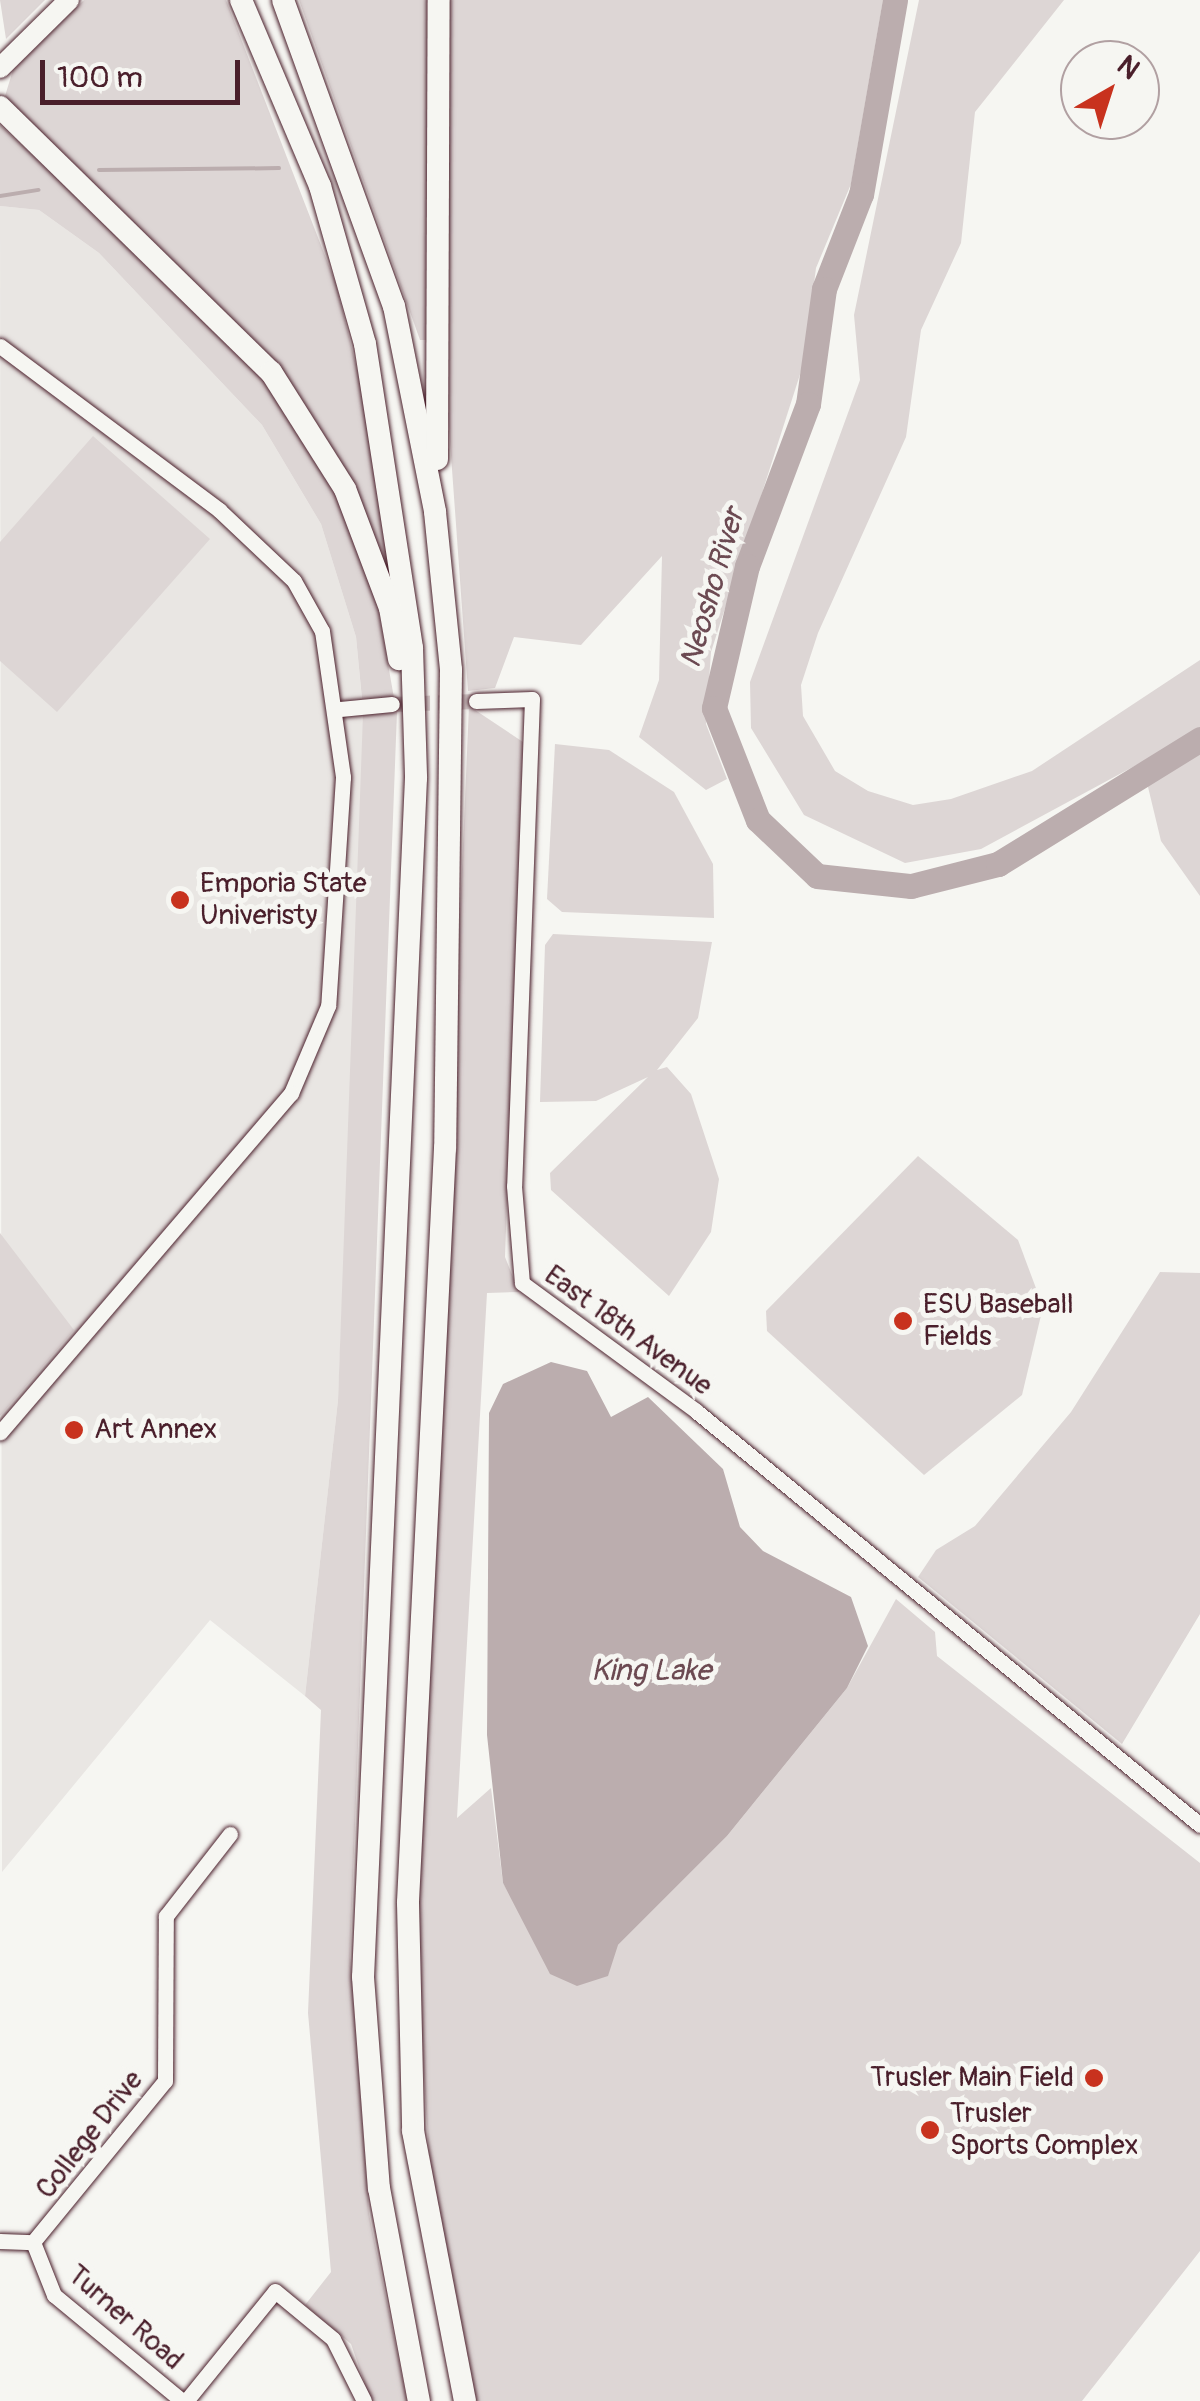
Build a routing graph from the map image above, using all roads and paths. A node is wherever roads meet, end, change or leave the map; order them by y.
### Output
1 (69, 0) edge
2 (241, 0) edge
3 (283, 0) edge
4 (439, 0) edge
5 (0, 68) edge
6 (0, 107) edge
7 (0, 346) edge
8 (435, 512) junction
9 (476, 701) tunnel mouth
10 (392, 704) tunnel mouth
11 (340, 708) junction
12 (414, 748) junction
13 (0, 1432) edge
14 (1200, 1825) edge
15 (230, 1834) dead end
16 (0, 2241) edge
17 (33, 2242) junction
18 (184, 2401) edge
19 (364, 2401) edge
20 (419, 2401) edge
21 (465, 2401) edge

1 - 5 main road
2 - 12 highway
3 - 8 highway
4 - 8 highway
6 - 12 highway
7 - 11 street
8 - 21 highway
9 - 14 street, East 18th Avenue
10 - 11 street
11 - 13 street
12 - 20 highway
15 - 17 street, College Drive
16 - 17 street
17 - 18 street, Turner Road
18 - 19 street

